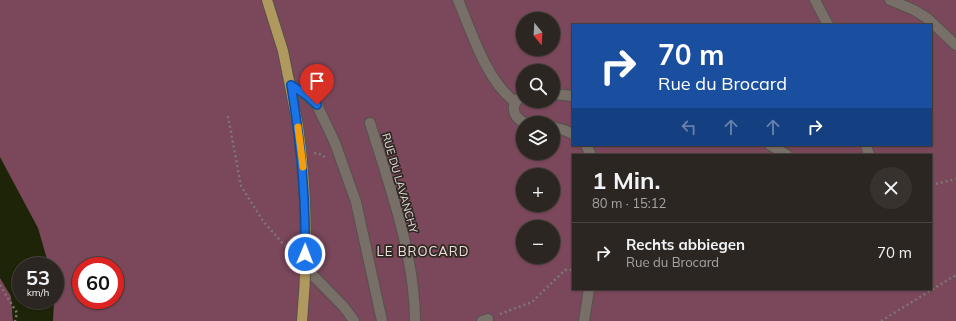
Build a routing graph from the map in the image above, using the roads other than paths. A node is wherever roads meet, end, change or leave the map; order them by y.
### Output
1 (268, 0) edge
2 (458, 0) edge
3 (815, 0) edge
4 (890, 0) edge
5 (827, 24) edge
6 (956, 45) edge
7 (291, 85) junction
8 (560, 95) edge
9 (572, 96) edge
10 (516, 97) edge
11 (516, 104) edge
12 (516, 116) edge
13 (370, 123) dead end
14 (560, 129) edge
15 (572, 134) edge
16 (772, 146) edge
17 (785, 154) edge
18 (294, 256) road end
19 (589, 290) edge
20 (302, 321) edge
21 (354, 321) edge
22 (382, 321) edge
23 (415, 321) edge
24 (584, 321) edge

1 - 7 main road
2 - 10 street
3 - 5 street
4 - 6 street
7 - 20 main road, bridge
7 - 22 street
8 - 9 street
11 - 12 street
13 - 23 street, RUE DU LAVANCHY
14 - 15 street
16 - 17 street
18 - 21 street
19 - 24 street

